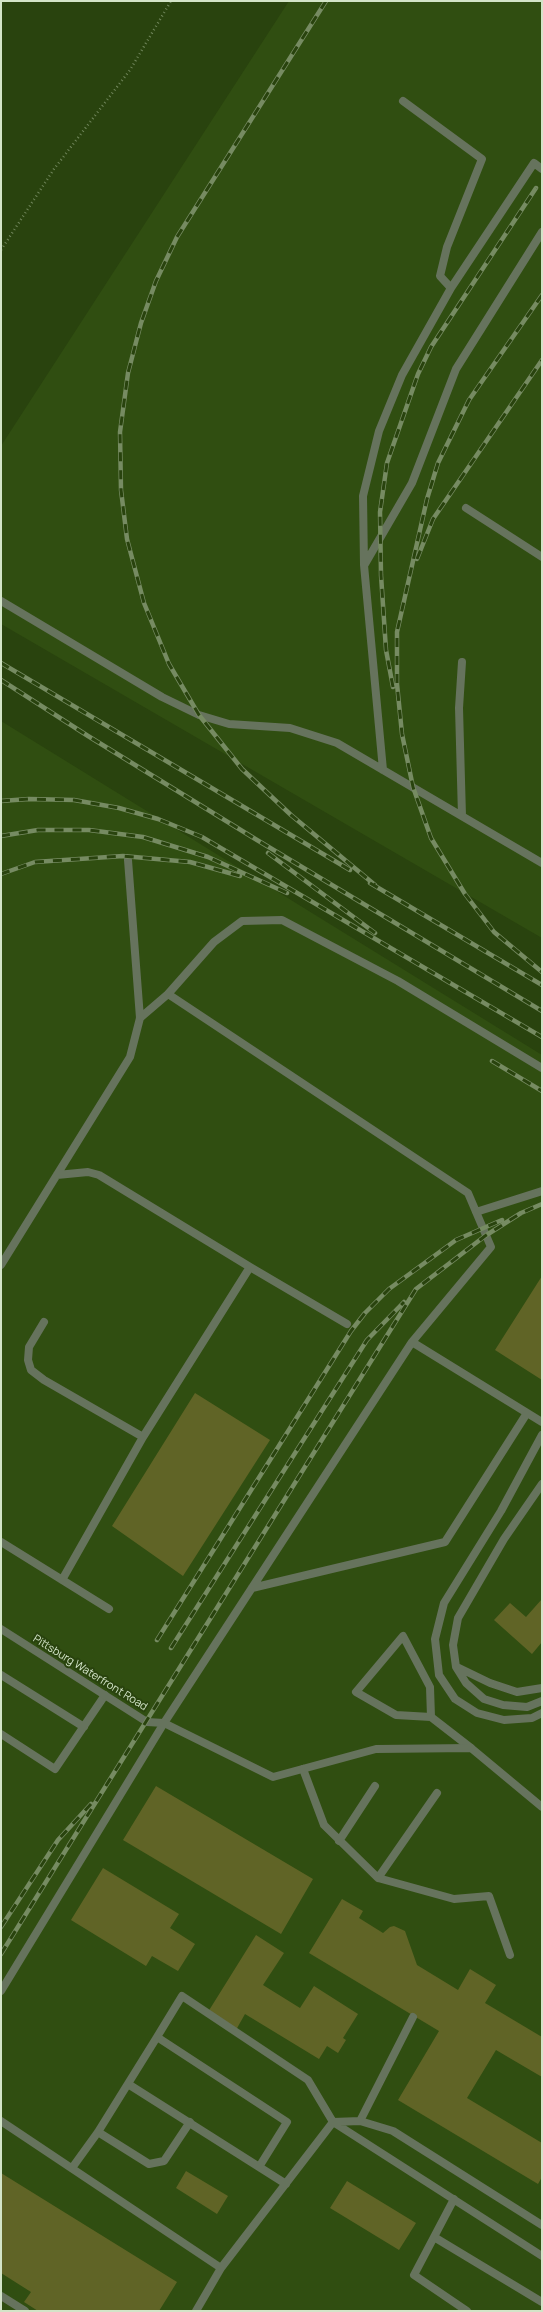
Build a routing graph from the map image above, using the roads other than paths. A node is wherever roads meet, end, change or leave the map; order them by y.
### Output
1 (402, 101) dead end
2 (542, 169) edge
3 (542, 232) edge
4 (451, 288) junction
5 (466, 508) dead end
6 (542, 557) edge
7 (364, 565) junction
8 (1, 600) edge
9 (462, 662) dead end
10 (383, 770) junction
11 (462, 816) junction
12 (128, 860) dead end
13 (542, 863) edge
14 (168, 994) junction
15 (140, 1018) junction
16 (542, 1068) edge
17 (57, 1175) junction
18 (542, 1191) edge
19 (476, 1212) junction
20 (1, 1265) edge
21 (250, 1266) junction
22 (44, 1322) dead end
23 (347, 1324) dead end
24 (412, 1342) junction
25 (527, 1413) junction
26 (542, 1422) edge
27 (542, 1435) edge
28 (143, 1437) junction
29 (542, 1484) edge
30 (1, 1542) edge
31 (62, 1580) junction
32 (252, 1588) junction
33 (109, 1609) dead end
34 (1, 1629) edge
35 (456, 1667) junction
36 (1, 1675) edge
37 (542, 1688) edge
38 (105, 1696) junction
39 (542, 1701) edge
40 (542, 1714) edge
41 (431, 1717) junction
42 (164, 1723) junction
43 (84, 1727) junction
44 (1, 1734) edge
45 (471, 1748) junction
46 (303, 1769) junction
47 (375, 1786) dead end
48 (437, 1793) dead end
49 (542, 1807) edge
50 (339, 1841) junction
51 (378, 1878) junction
52 (510, 1955) dead end
53 (1, 1991) edge
54 (413, 2017) dead end
55 (157, 2037) junction
56 (128, 2084) junction
57 (1, 2121) edge
58 (360, 2121) junction
59 (190, 2122) junction
60 (333, 2122) junction
61 (98, 2132) junction
62 (259, 2167) junction
63 (72, 2168) junction
64 (286, 2184) junction
65 (454, 2199) junction
66 (542, 2225) edge
67 (434, 2237) junction
68 (542, 2256) edge
69 (221, 2268) junction
70 (1, 2296) edge
71 (542, 2302) edge
72 (25, 2311) edge
73 (196, 2311) edge
74 (467, 2311) edge

1 - 4 street
2 - 4 street
3 - 7 street
4 - 7 street
5 - 6 street
7 - 10 street
8 - 10 street
9 - 11 street
10 - 11 street
11 - 13 street
12 - 15 street
14 - 15 street
14 - 16 street
14 - 19 street
15 - 17 street
17 - 20 street
17 - 21 street
18 - 19 street
19 - 24 street
21 - 23 street
21 - 28 street
22 - 28 street
24 - 25 street
24 - 32 street
25 - 26 street
25 - 32 street
27 - 40 street
28 - 31 street
29 - 35 street
30 - 31 street
31 - 33 street
32 - 42 street
34 - 38 street, Pittsburg Waterfront Road
35 - 37 street
35 - 39 street
36 - 43 street
38 - 42 street, Pittsburg Waterfront Road
38 - 43 street
41 - 41 street
41 - 45 street
42 - 46 street, Pittsburg Waterfront Road
42 - 53 street
43 - 44 street
45 - 46 street, Pittsburg Waterfront Road
45 - 49 street
46 - 50 street
47 - 50 street
48 - 51 street
50 - 51 street
51 - 52 street
54 - 58 street
55 - 56 street
55 - 60 street
55 - 62 street
56 - 59 street
56 - 61 street
57 - 63 street
58 - 60 street
58 - 66 street
59 - 61 street
59 - 62 street
60 - 64 street
60 - 65 street
61 - 63 street
62 - 64 street
63 - 69 street
64 - 69 street
65 - 67 street
65 - 68 street
67 - 71 street
67 - 74 street
69 - 73 street
70 - 72 street

